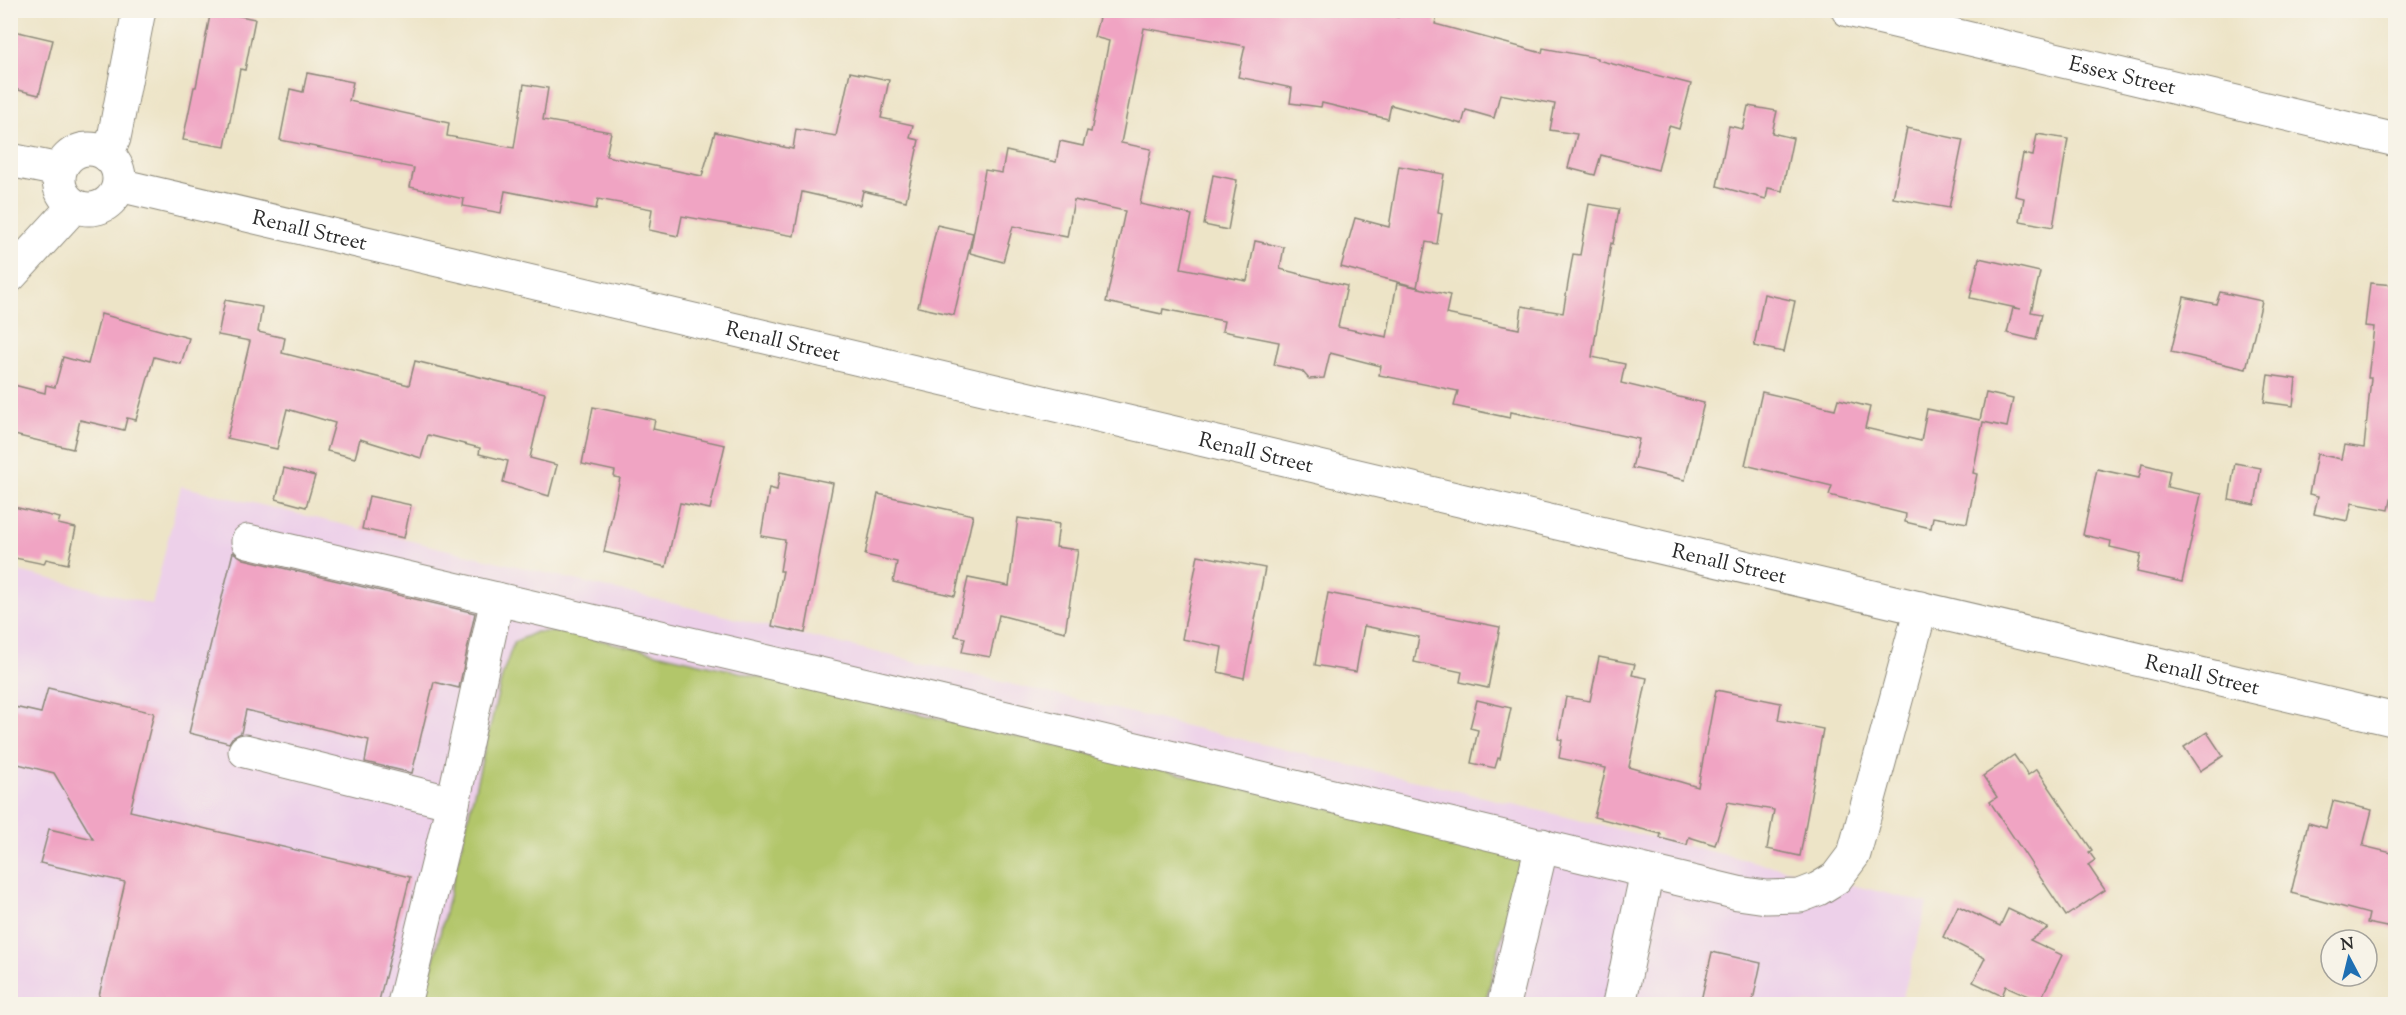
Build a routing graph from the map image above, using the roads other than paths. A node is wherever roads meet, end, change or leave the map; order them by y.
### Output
1 (140, 10) edge
2 (1848, 10) edge
3 (2396, 140) edge
4 (10, 160) edge
5 (59, 170) junction
6 (113, 170) junction
7 (74, 206) junction
8 (10, 276) edge
9 (248, 541) dead end
10 (497, 599) junction
11 (1921, 608) junction
12 (2396, 720) edge
13 (245, 751) dead end
14 (453, 803) junction
15 (1542, 845) junction
16 (1647, 872) junction
17 (404, 1005) edge
18 (1504, 1005) edge
19 (1619, 1005) edge

1 - 6 street
2 - 3 street, Essex Street
4 - 5 street
5 - 6 street
5 - 7 street
6 - 7 street
6 - 11 street, Renall Street
7 - 8 street
9 - 10 street
10 - 14 street
10 - 15 street
11 - 12 street, Renall Street
11 - 16 street
13 - 14 street
14 - 17 street
15 - 16 street
15 - 18 street
16 - 19 street

